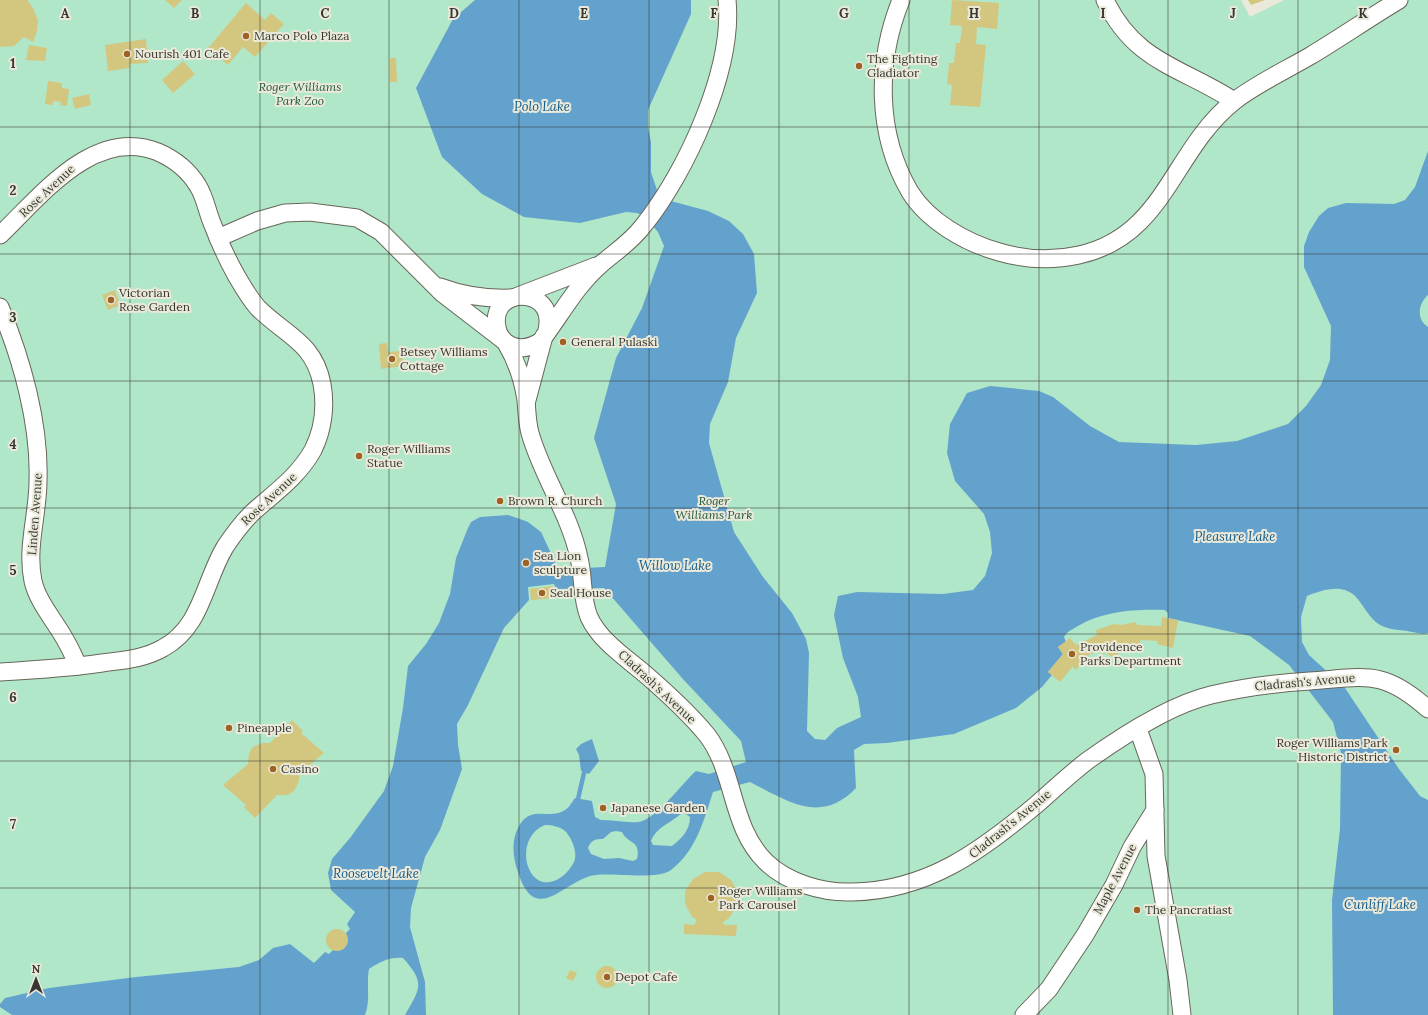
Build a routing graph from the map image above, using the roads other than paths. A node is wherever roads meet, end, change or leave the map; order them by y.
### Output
1 (727, 0) edge
2 (901, 0) edge
3 (1105, 0) edge
4 (1399, 0) edge
5 (1234, 101) junction
6 (0, 235) edge
7 (218, 238) junction
8 (600, 265) junction
9 (430, 281) junction
10 (515, 297) junction
11 (0, 307) edge
12 (546, 333) junction
13 (505, 341) junction
14 (526, 402) junction
15 (78, 666) junction
16 (0, 672) edge
17 (1428, 710) edge
18 (1138, 729) junction
19 (1156, 808) junction
20 (1024, 1015) edge
21 (1182, 1015) edge

1 - 8 street
2 - 5 street
3 - 5 street
4 - 5 street
6 - 7 street, Rose Avenue
7 - 9 street
7 - 15 street, Rose Avenue
8 - 10 street
8 - 12 street
9 - 10 street
9 - 13 street
10 - 12 street
10 - 13 street
11 - 15 street, Linden Avenue
12 - 13 street
12 - 14 street, Cladrash's Avenue
13 - 14 street, Cladrash's Avenue
14 - 18 street, Cladrash's Avenue
15 - 16 street, Rose Avenue
17 - 18 street, Cladrash's Avenue
18 - 19 street
19 - 20 street, Maple Avenue
19 - 21 street

